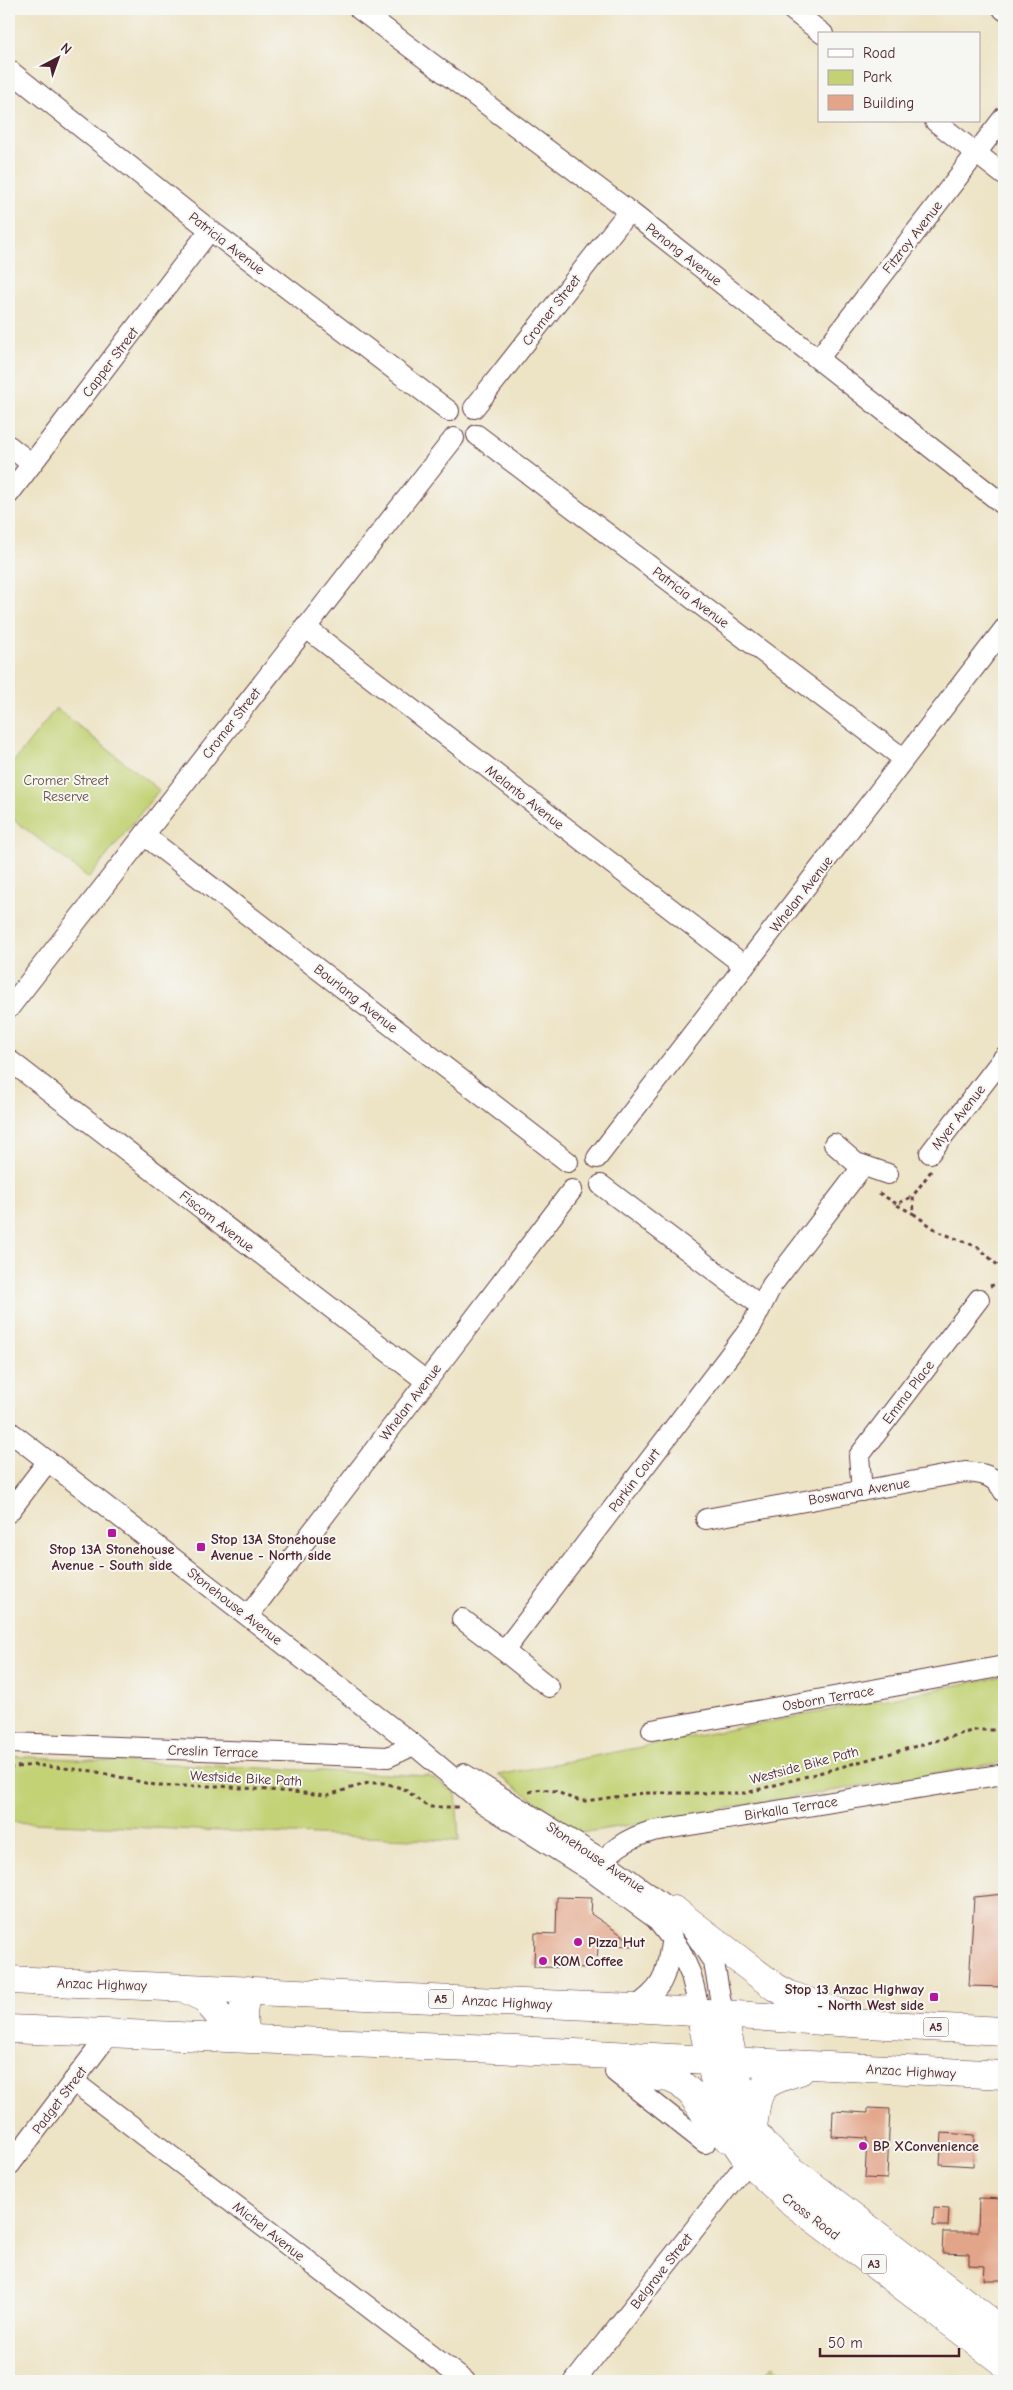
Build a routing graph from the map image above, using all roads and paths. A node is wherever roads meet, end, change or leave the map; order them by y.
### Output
1 (359, 9) edge
2 (790, 9) edge
3 (820, 32) edge
4 (9, 70) edge
5 (1004, 117) edge
6 (936, 122) edge
7 (976, 153) junction
8 (1004, 175) edge
9 (629, 211) junction
10 (210, 230) junction
11 (819, 358) junction
12 (474, 408) junction
13 (449, 411) junction
14 (477, 435) junction
15 (454, 438) junction
16 (9, 446) edge
17 (32, 464) junction
18 (9, 494) edge
19 (1004, 504) edge
20 (306, 627) junction
21 (1004, 629) edge
22 (904, 759) junction
23 (144, 834) junction
24 (745, 966) junction
25 (9, 1008) edge
26 (1004, 1057) edge
27 (9, 1060) edge
28 (834, 1144) dead end
29 (930, 1153) joint
30 (597, 1158) junction
31 (568, 1162) junction
32 (863, 1166) junction
33 (888, 1174) dead end
34 (601, 1185) junction
35 (572, 1190) junction
36 (897, 1204) dead end
37 (914, 1214) junction
38 (1004, 1271) edge
39 (979, 1300) dead end
40 (761, 1306) junction
41 (426, 1381) junction
42 (9, 1431) edge
43 (1004, 1449) edge
44 (48, 1461) junction
45 (1004, 1464) edge
46 (1003, 1485) edge
47 (862, 1491) junction
48 (9, 1512) edge
49 (706, 1519) dead end
50 (248, 1616) junction
51 (462, 1619) dead end
52 (504, 1651) junction
53 (1004, 1666) edge
54 (549, 1687) dead end
55 (652, 1730) dead end
56 (1004, 1730) edge
57 (9, 1744) edge
58 (414, 1744) junction
59 (9, 1768) edge
60 (1004, 1774) edge
61 (520, 1794) dead end
62 (469, 1806) dead end
63 (598, 1866) junction
64 (674, 1910) junction
65 (672, 1938) junction
66 (9, 1980) edge
67 (182, 1988) junction
68 (248, 1990) junction
69 (634, 2008) junction
70 (712, 2013) junction
71 (867, 2024) junction
72 (9, 2029) edge
73 (1004, 2031) edge
74 (109, 2034) junction
75 (215, 2038) junction
76 (250, 2039) junction
77 (495, 2049) junction
78 (722, 2062) junction
79 (812, 2067) junction
80 (616, 2072) junction
81 (1004, 2075) edge
82 (73, 2081) junction
83 (705, 2143) dead end
84 (747, 2148) junction
85 (9, 2166) edge
86 (1004, 2332) edge
87 (1004, 2363) edge
88 (465, 2381) edge
89 (575, 2381) edge

1 - 9 street, Penong Avenue
2 - 3 street
4 - 10 street, Patricia Avenue
5 - 7 street, Fitzroy Avenue
6 - 7 street
7 - 8 street
7 - 11 street, Fitzroy Avenue
9 - 11 street, Penong Avenue
9 - 12 street, Cromer Street
10 - 13 street, Patricia Avenue
10 - 17 street, Capper Street
11 - 19 street, Penong Avenue
12 - 13 street
12 - 14 street
13 - 15 street
14 - 15 street
14 - 22 street, Patricia Avenue
15 - 20 street, Cromer Street
16 - 17 street
17 - 18 street, Capper Street
20 - 23 street, Cromer Street
20 - 24 street, Melanto Avenue
21 - 22 street, Whelan Avenue
22 - 24 street, Whelan Avenue
23 - 25 street, Cromer Street
23 - 31 street, Bourlang Avenue
24 - 30 street, Whelan Avenue
26 - 29 street, Myer Avenue
27 - 41 street, Fiscom Avenue
28 - 32 street
29 - 37 path
30 - 31 street
30 - 34 street
31 - 35 street
32 - 33 street
32 - 40 street, Parkin Court
34 - 35 street
34 - 40 street
35 - 41 street, Whelan Avenue
36 - 37 path
37 - 38 path
39 - 47 street, Emma Place
40 - 52 street, Parkin Court
41 - 50 street, Whelan Avenue
42 - 44 street, Stonehouse Avenue
43 - 45 path
44 - 48 street
44 - 50 street, Stonehouse Avenue
46 - 47 street, Boswarva Avenue
47 - 49 street, Boswarva Avenue
50 - 58 street, Stonehouse Avenue
51 - 52 street
52 - 54 street
53 - 55 street, Osborn Terrace
56 - 61 path, Westside Bike Path
57 - 58 street, Creslin Terrace
58 - 63 street, Stonehouse Avenue
59 - 62 path, Westside Bike Path
60 - 63 street, Birkalla Terrace
63 - 64 street, Stonehouse Avenue
63 - 65 street, Stonehouse Avenue
64 - 70 street, Stonehouse Avenue
64 - 71 highway
65 - 69 street
65 - 70 street, Stonehouse Avenue
66 - 67 highway, Anzac Highway / A5
67 - 68 highway, Anzac Highway / A5
67 - 75 highway
68 - 69 highway, Anzac Highway / A5
68 - 76 highway
69 - 70 highway, Anzac Highway / A5
70 - 71 highway, Anzac Highway / A5
70 - 78 highway, Cross Road / A3
71 - 73 highway, Anzac Highway / A5
72 - 74 highway, Anzac Highway
74 - 75 highway, Anzac Highway
74 - 82 street, Padget Street
75 - 76 highway, Anzac Highway
76 - 77 highway, Anzac Highway
77 - 78 highway, Anzac Highway
77 - 80 highway
78 - 79 highway, Anzac Highway
78 - 84 highway, Cross Road / A3
79 - 81 highway, Anzac Highway
79 - 84 highway
80 - 83 street
80 - 84 highway
82 - 85 street, Padget Street
82 - 88 street, Michel Avenue
84 - 86 highway, Cross Road / A3
84 - 87 highway, Cross Road / A3
84 - 89 street, Belgrave Street

